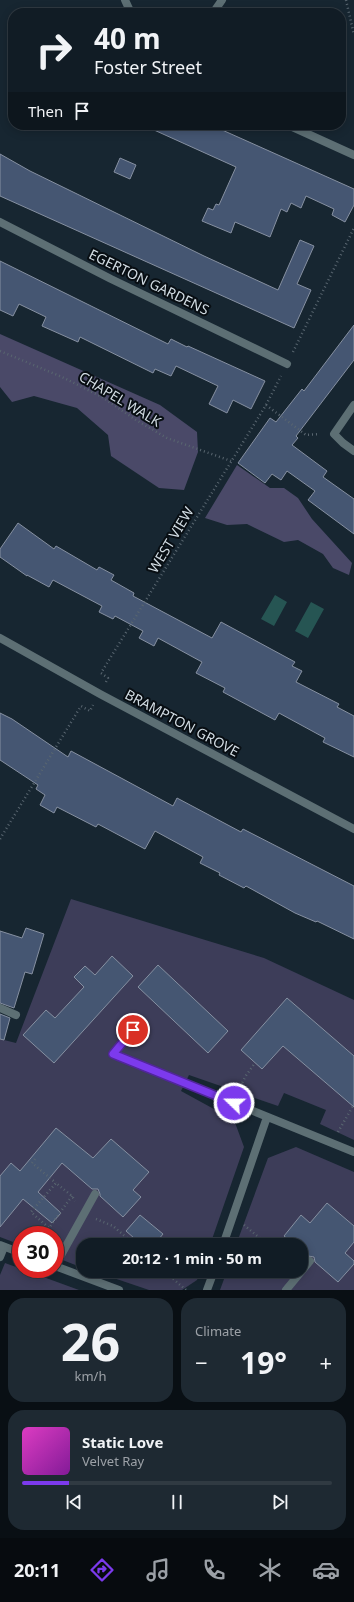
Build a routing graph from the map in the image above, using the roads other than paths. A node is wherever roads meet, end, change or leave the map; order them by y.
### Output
1 (299, 130) edge
2 (354, 155) edge
3 (0, 222) edge
4 (287, 364) road end
5 (354, 405) edge
6 (354, 451) edge
7 (0, 638) edge
8 (354, 829) edge
9 (0, 1008) edge
10 (16, 1015) dead end
11 (133, 1030) dead end
12 (267, 1117) junction
13 (354, 1152) edge
14 (95, 1194) dead end
15 (225, 1238) edge
16 (2, 1246) edge
17 (12, 1250) edge
18 (64, 1250) edge
19 (0, 1257) edge
20 (310, 1261) dead end
21 (64, 1269) edge
22 (211, 1278) edge
23 (118, 1290) edge
24 (207, 1290) edge
25 (286, 1290) edge

1 - 2 street
3 - 4 street, EGERTON GARDENS
5 - 6 street
7 - 8 street, BRAMPTON GROVE
9 - 10 street
11 - 12 street
12 - 13 street
12 - 15 street
14 - 18 street
16 - 17 street
16 - 19 street
20 - 25 street
21 - 23 street
22 - 24 street

